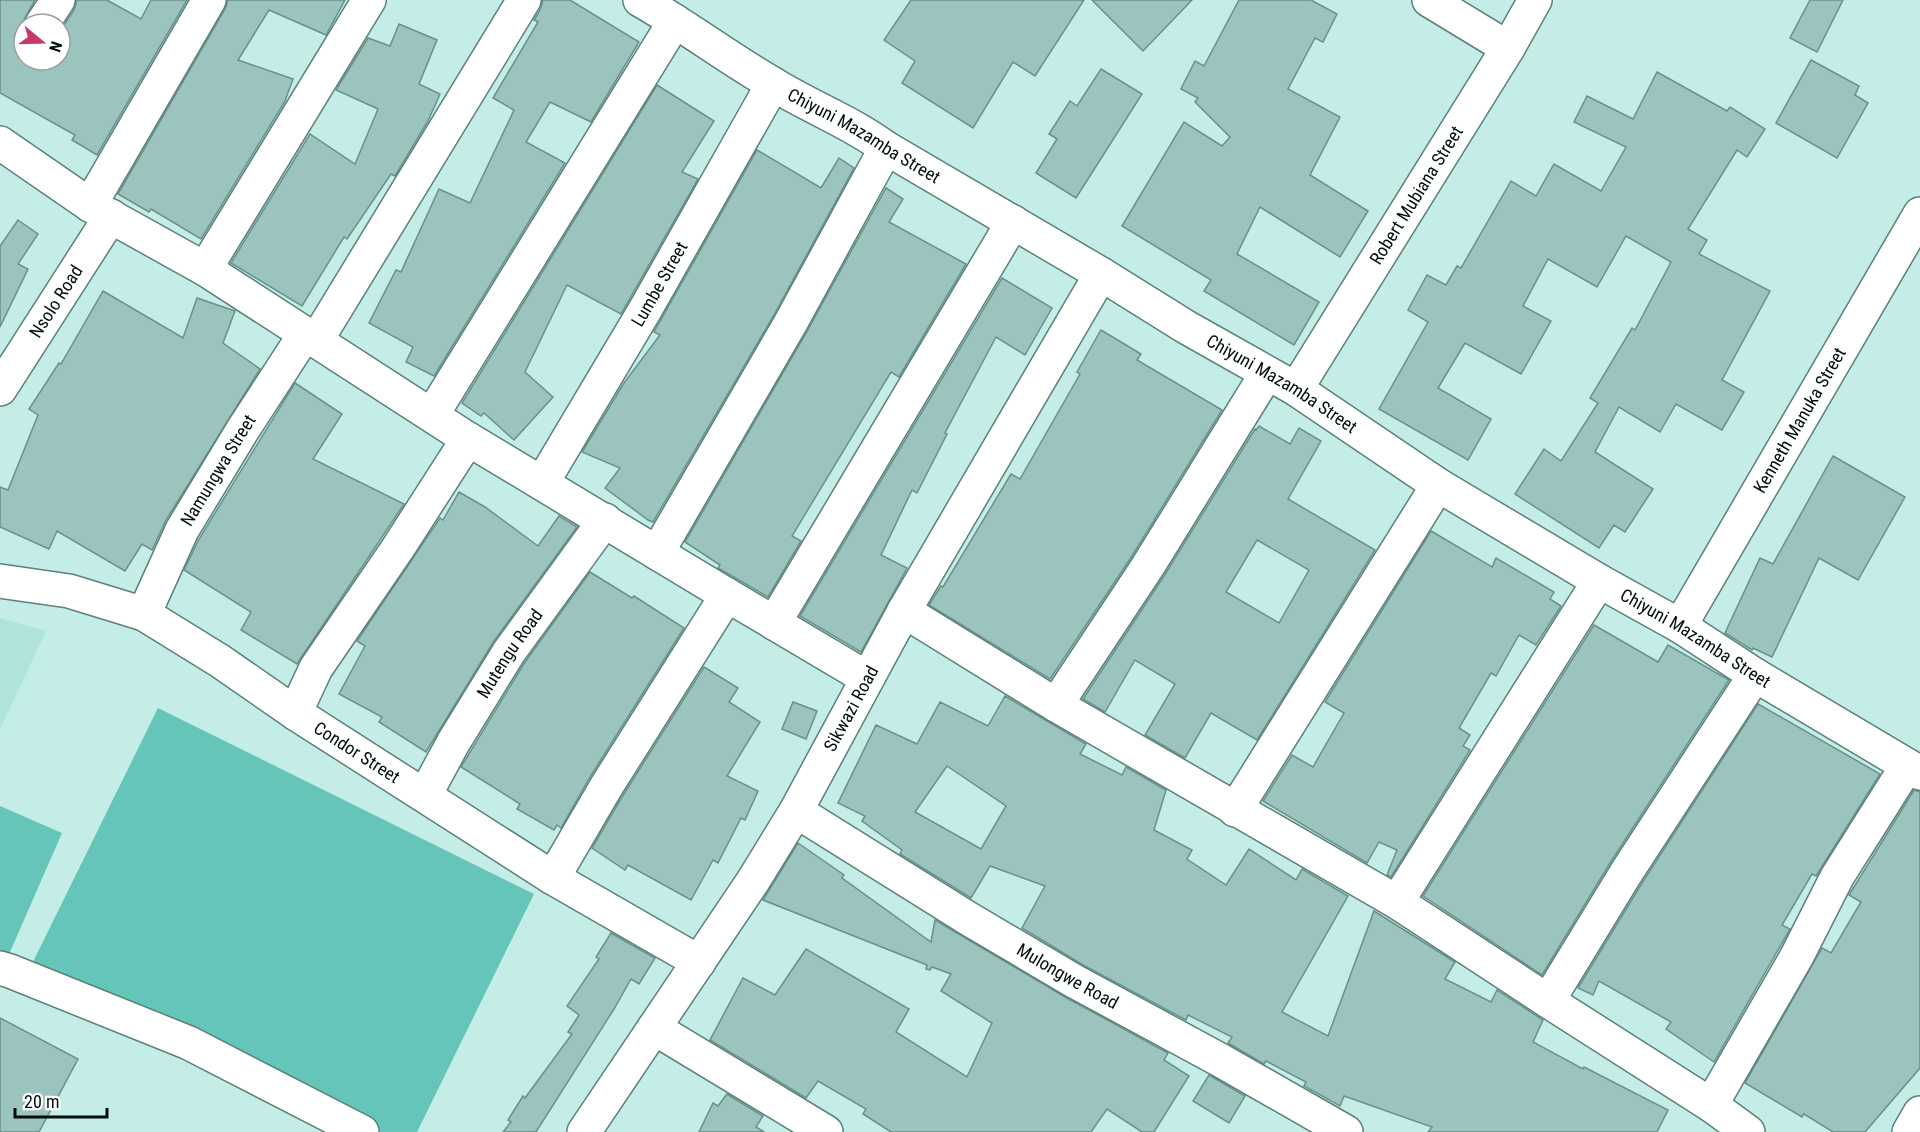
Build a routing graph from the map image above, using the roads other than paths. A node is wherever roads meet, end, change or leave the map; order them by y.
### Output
1 (208, 0) edge
2 (369, 0) edge
3 (524, 0) edge
4 (640, 0) edge
5 (1430, 0) edge
6 (1535, 0) edge
7 (675, 21) junction
8 (1508, 48) junction
9 (773, 84) junction
10 (0, 142) edge
11 (886, 148) junction
12 (100, 210) junction
13 (1920, 214) edge
14 (1013, 222) junction
15 (205, 269) junction
16 (1101, 273) junction
17 (310, 337) junction
18 (1267, 373) junction
19 (0, 388) edge
20 (1296, 389) junction
21 (432, 415) junction
22 (468, 439) junction
23 (542, 483) junction
24 (1438, 485) junction
25 (605, 520) junction
26 (657, 553) junction
27 (0, 581) edge
28 (1599, 581) junction
29 (727, 595) junction
30 (904, 611) junction
31 (144, 614) junction
32 (774, 623) junction
33 (1680, 626) junction
34 (1755, 675) junction
35 (867, 678) junction
36 (1056, 705) junction
37 (295, 713) junction
38 (1914, 769) edge
39 (425, 795) junction
40 (1234, 810) junction
41 (796, 811) junction
42 (553, 878) junction
43 (1396, 902) junction
44 (699, 962) junction
45 (0, 968) edge
46 (1548, 1001) junction
47 (654, 1028) junction
48 (1711, 1105) junction
49 (1920, 1113) edge
50 (362, 1132) edge
51 (584, 1132) edge
52 (826, 1132) edge
53 (1346, 1132) edge
54 (1748, 1132) edge
55 (1909, 1132) edge

1 - 12 street, Nsolo Road
2 - 15 street
3 - 17 street, Namungwa Street
4 - 7 street, Chiyuni Mazamba Street
5 - 8 street
6 - 8 street, Robert Mubiana Street
7 - 9 street, Chiyuni Mazamba Street
7 - 21 street
8 - 20 street, Robert Mubiana Street
9 - 11 street, Chiyuni Mazamba Street
9 - 23 street, Lumbe Street
10 - 12 street
11 - 14 street, Chiyuni Mazamba Street
11 - 26 street
12 - 15 street
12 - 19 street, Nsolo Road
13 - 33 street, Kenneth Manuka Street
14 - 16 street, Chiyuni Mazamba Street
14 - 32 street
15 - 17 street
16 - 18 street, Chiyuni Mazamba Street
16 - 30 street, Sikwazi Road
17 - 21 street
17 - 31 street, Namungwa Street
18 - 20 street, Chiyuni Mazamba Street
18 - 36 street
20 - 24 street, Chiyuni Mazamba Street
21 - 22 street
22 - 23 street
22 - 37 street
23 - 25 street
24 - 28 street, Chiyuni Mazamba Street
24 - 40 street
25 - 26 street
25 - 39 street, Mutengu Road
26 - 29 street
27 - 31 street, Condor Street
28 - 33 street, Chiyuni Mazamba Street
28 - 43 street
29 - 32 street
29 - 42 street
30 - 35 street, Sikwazi Road
30 - 36 street
31 - 37 street, Condor Street
32 - 35 street
33 - 34 street, Chiyuni Mazamba Street
34 - 38 street, Chiyuni Mazamba Street
34 - 46 street
35 - 41 street, Sikwazi Road
36 - 40 street
37 - 39 street, Condor Street
38 - 48 street
39 - 42 street, Condor Street
40 - 43 street
41 - 44 street, Sikwazi Road
41 - 53 street, Mulongwe Road
42 - 44 street, Condor Street
43 - 46 street
44 - 47 street, Sikwazi Road
45 - 50 street
46 - 48 street
47 - 51 street, Sikwazi Road
47 - 52 street
48 - 54 street
49 - 55 street

